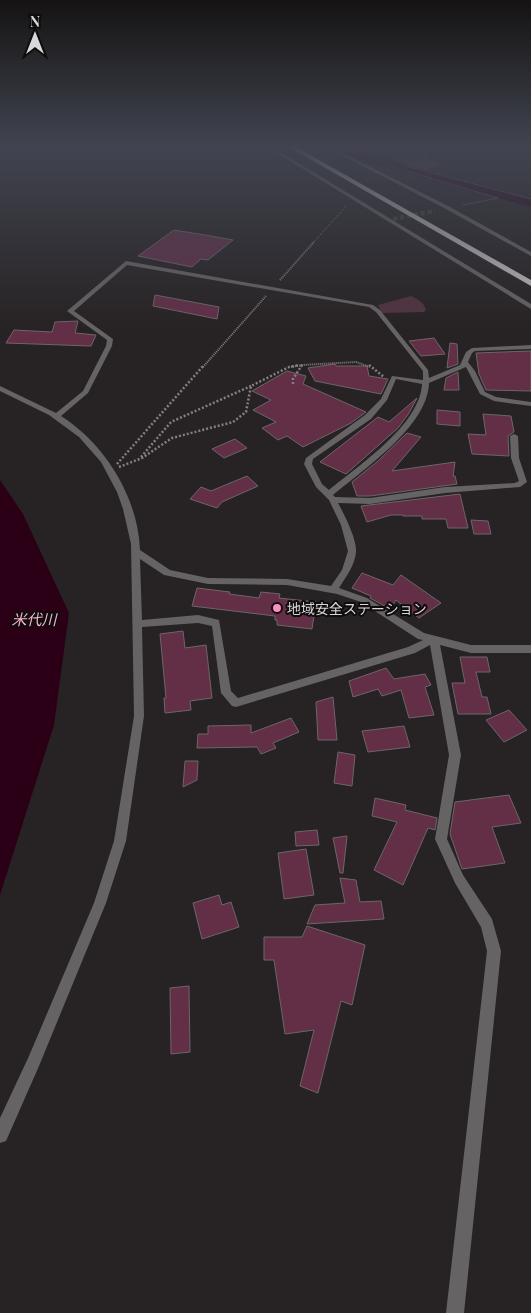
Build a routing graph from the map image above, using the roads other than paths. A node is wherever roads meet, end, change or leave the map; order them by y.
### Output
1 (369, 208) edge
2 (400, 208) edge
3 (414, 208) edge
4 (447, 208) edge
5 (448, 208) tunnel mouth
6 (435, 211) tunnel mouth
7 (531, 254) edge
8 (531, 274) edge
9 (531, 283) edge
10 (531, 307) edge
11 (531, 347) edge
12 (464, 362) junction
13 (425, 382) junction
14 (0, 388) edge
15 (531, 404) edge
16 (55, 417) junction
17 (514, 436) dead end
18 (331, 497) junction
19 (136, 552) junction
20 (334, 590) junction
21 (137, 624) junction
22 (434, 639) junction
23 (531, 649) edge
24 (0, 1135) edge
25 (455, 1313) edge

1 - 10 street
2 - 9 highway
3 - 8 highway
4 - 6 street
5 - 7 street
11 - 12 street
12 - 13 street
12 - 15 street
13 - 16 street
13 - 18 street
13 - 18 street
14 - 16 street
16 - 19 street
17 - 18 street
18 - 20 street
19 - 20 street
19 - 21 street
20 - 22 street
21 - 22 street
21 - 24 street
22 - 23 street
22 - 25 street

